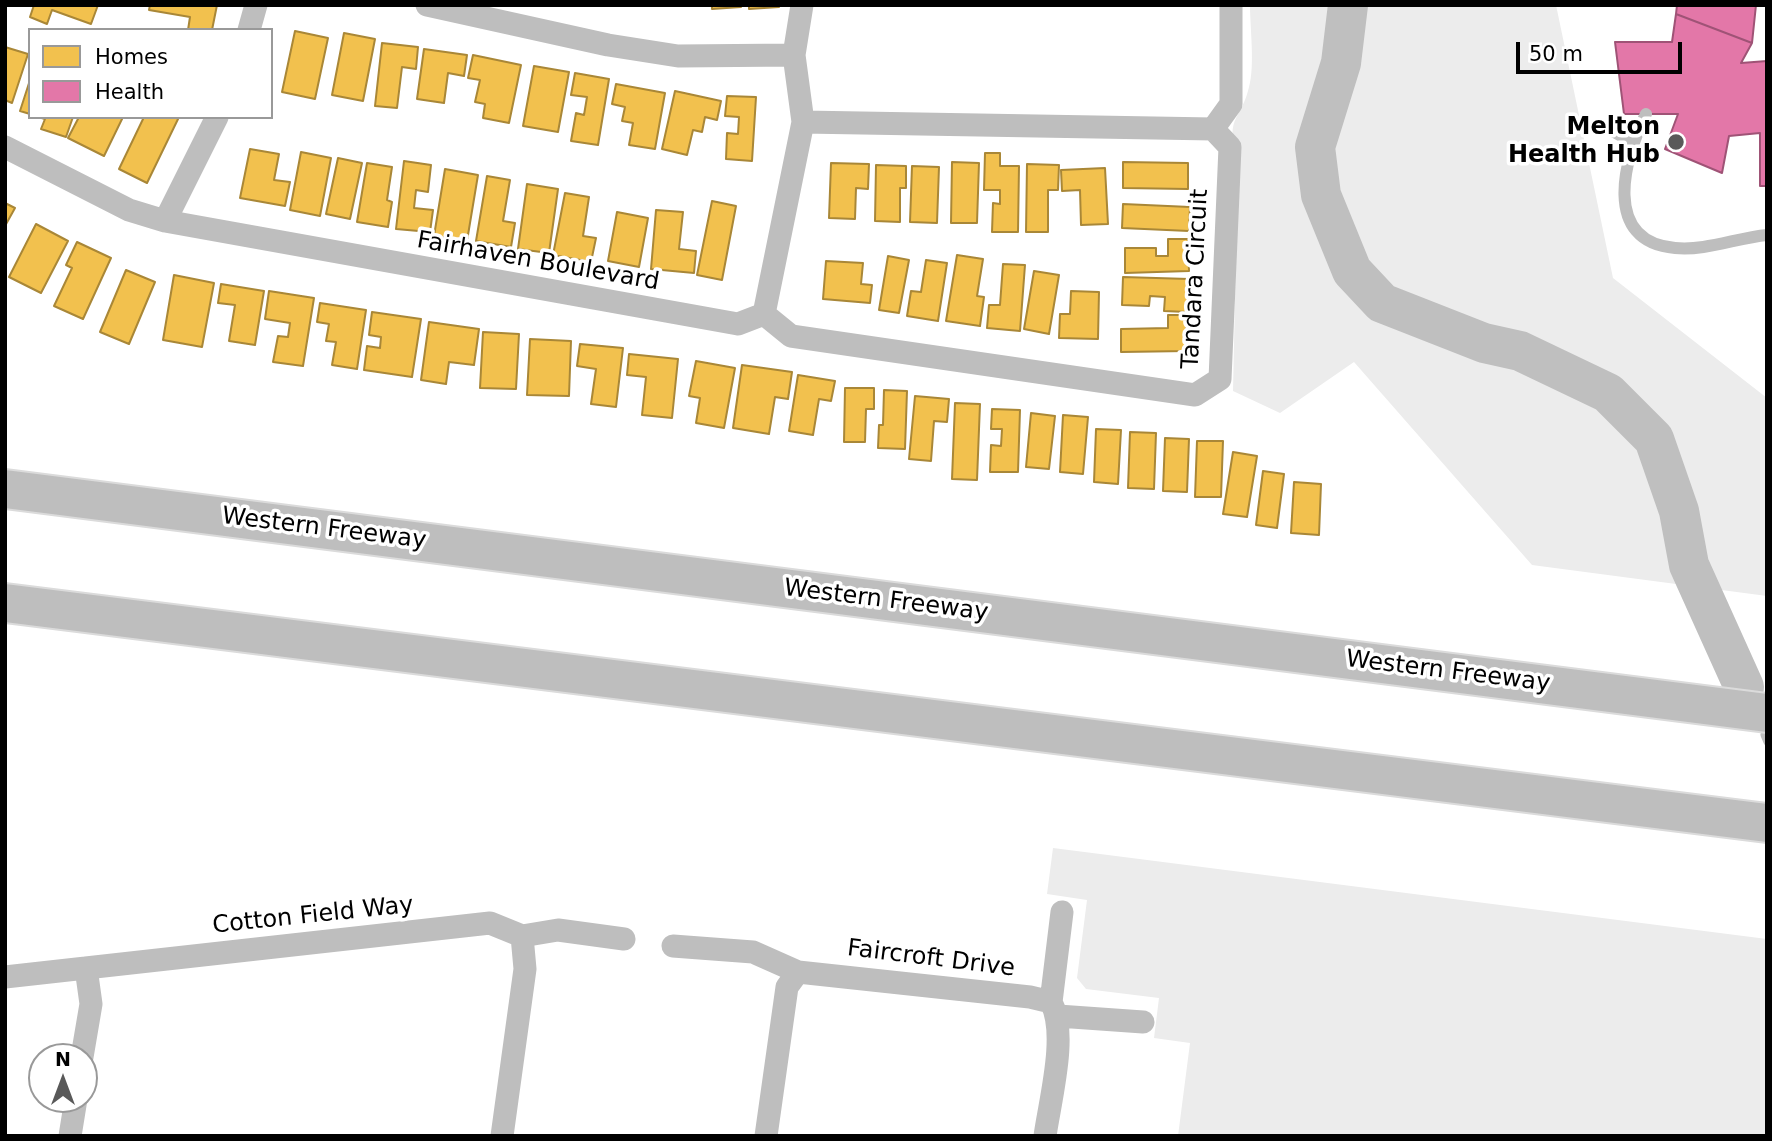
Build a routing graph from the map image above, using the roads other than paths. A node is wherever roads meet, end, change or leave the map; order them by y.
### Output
1 (256, 5) edge
2 (427, 5) edge
3 (802, 5) edge
4 (1231, 5) edge
5 (523, 15) edge
6 (249, 28) edge
7 (794, 54) junction
8 (1646, 114) dead end
9 (217, 119) edge
10 (803, 122) junction
11 (1213, 129) junction
12 (1609, 129) dead end
13 (1632, 142) junction
14 (5, 147) edge
15 (165, 221) junction
16 (1767, 235) edge
17 (764, 314) junction
18 (5, 489) edge
19 (5, 603) edge
20 (1767, 713) edge
21 (1767, 823) edge
22 (1062, 912) dead end
23 (522, 936) junction
24 (624, 939) dead end
25 (673, 946) dead end
26 (86, 968) junction
27 (798, 972) junction
28 (5, 977) edge
29 (1054, 1009) junction
30 (1143, 1022) dead end
31 (84, 1043) edge
32 (74, 1113) edge
33 (70, 1136) edge
34 (502, 1136) edge
35 (766, 1136) edge
36 (1045, 1136) edge

1 - 6 street
2 - 5 street
3 - 7 street
4 - 11 street
5 - 7 street
7 - 10 street
8 - 13 lane
9 - 15 street
10 - 11 street
10 - 17 street
11 - 17 street, Tandara Circuit
12 - 13 lane
13 - 16 lane
14 - 15 street, Fairhaven Boulevard
15 - 17 street, Fairhaven Boulevard
18 - 20 highway, Western Freeway
19 - 21 highway
22 - 29 street
23 - 24 street
23 - 26 street, Cotton Field Way
23 - 34 street
25 - 27 street, Faircroft Drive
26 - 28 street, Cotton Field Way
26 - 31 street
27 - 29 street, Faircroft Drive
27 - 35 street
29 - 30 street, Faircroft Drive
29 - 36 street
32 - 33 street

